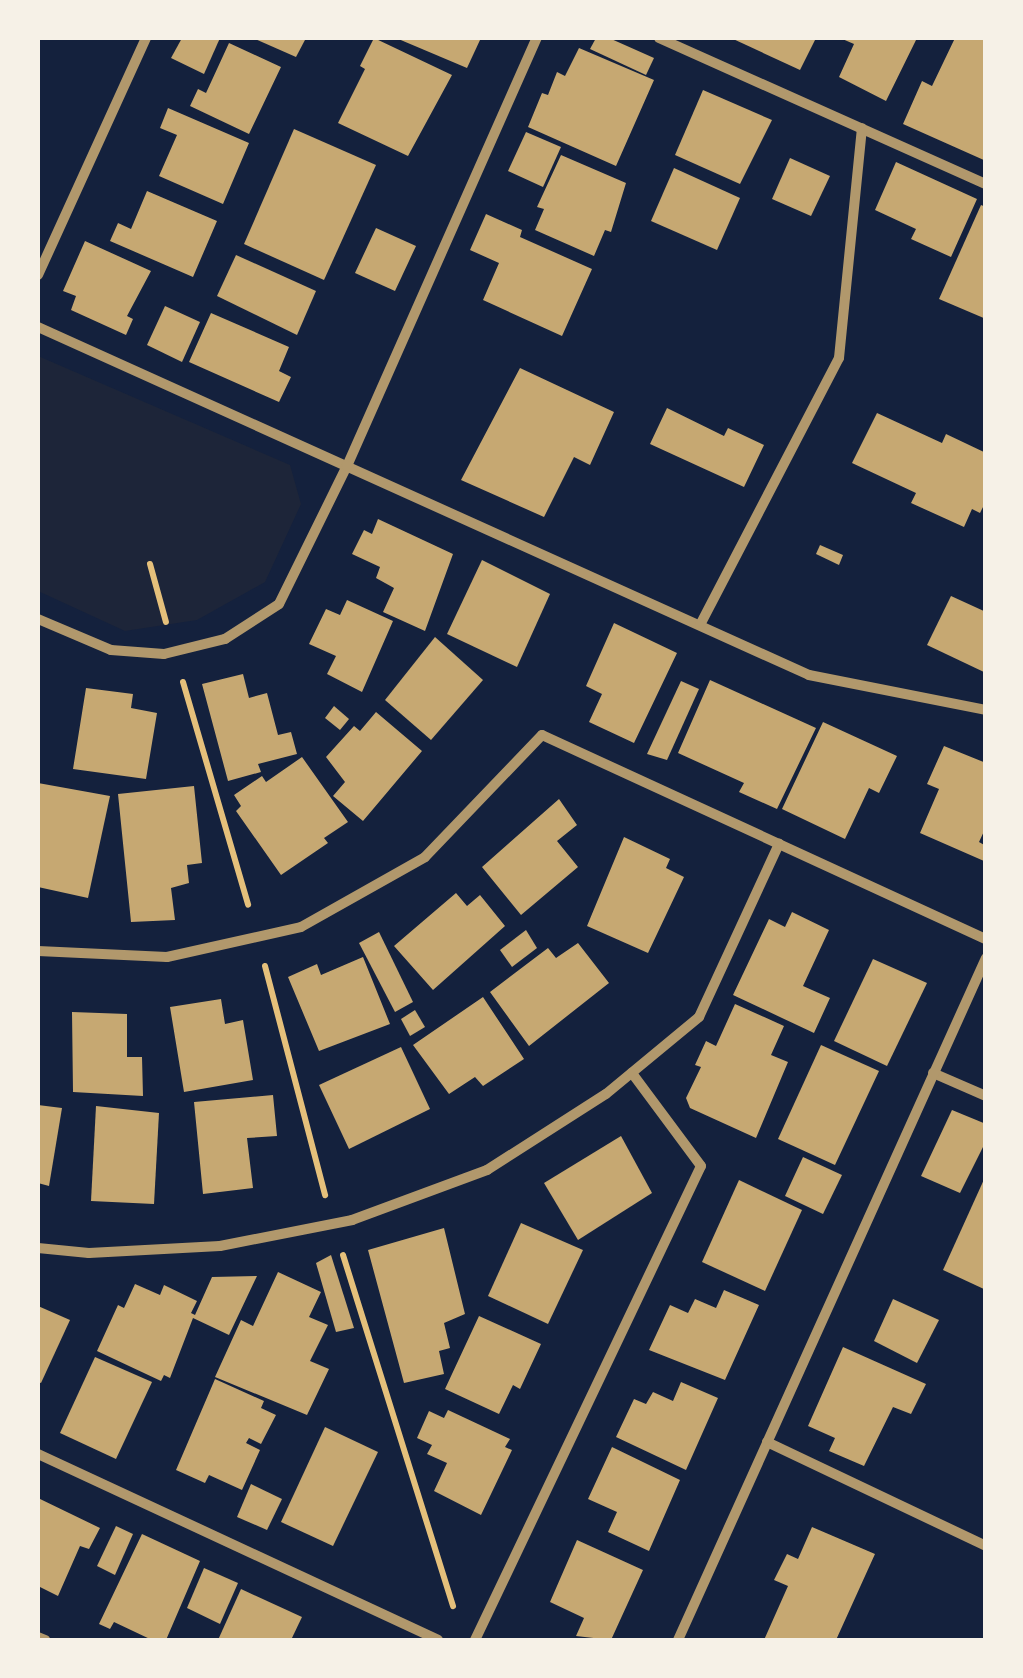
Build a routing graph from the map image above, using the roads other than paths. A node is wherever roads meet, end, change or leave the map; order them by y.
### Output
1 (146, 38) edge
2 (537, 38) edge
3 (659, 38) edge
4 (862, 128) junction
5 (986, 184) edge
6 (38, 275) edge
7 (38, 328) edge
8 (347, 466) junction
9 (38, 619) edge
10 (700, 626) junction
11 (986, 710) edge
12 (779, 844) junction
13 (986, 939) edge
14 (38, 951) edge
15 (986, 958) edge
16 (632, 1073) junction
17 (933, 1073) junction
18 (986, 1096) edge
19 (38, 1248) edge
20 (767, 1442) junction
21 (38, 1454) edge
22 (986, 1546) edge
23 (38, 1637) edge
24 (45, 1640) edge
25 (438, 1640) edge
26 (475, 1640) edge
27 (678, 1640) edge

1 - 6 street
2 - 8 street
3 - 4 street
4 - 5 street
4 - 10 street
7 - 8 street
8 - 9 street
8 - 10 street
10 - 11 street
12 - 13 street
12 - 14 street
12 - 16 street
15 - 17 street
16 - 19 street
16 - 26 street
17 - 18 street
17 - 20 street
20 - 22 street
20 - 27 street
21 - 25 street
23 - 24 street

